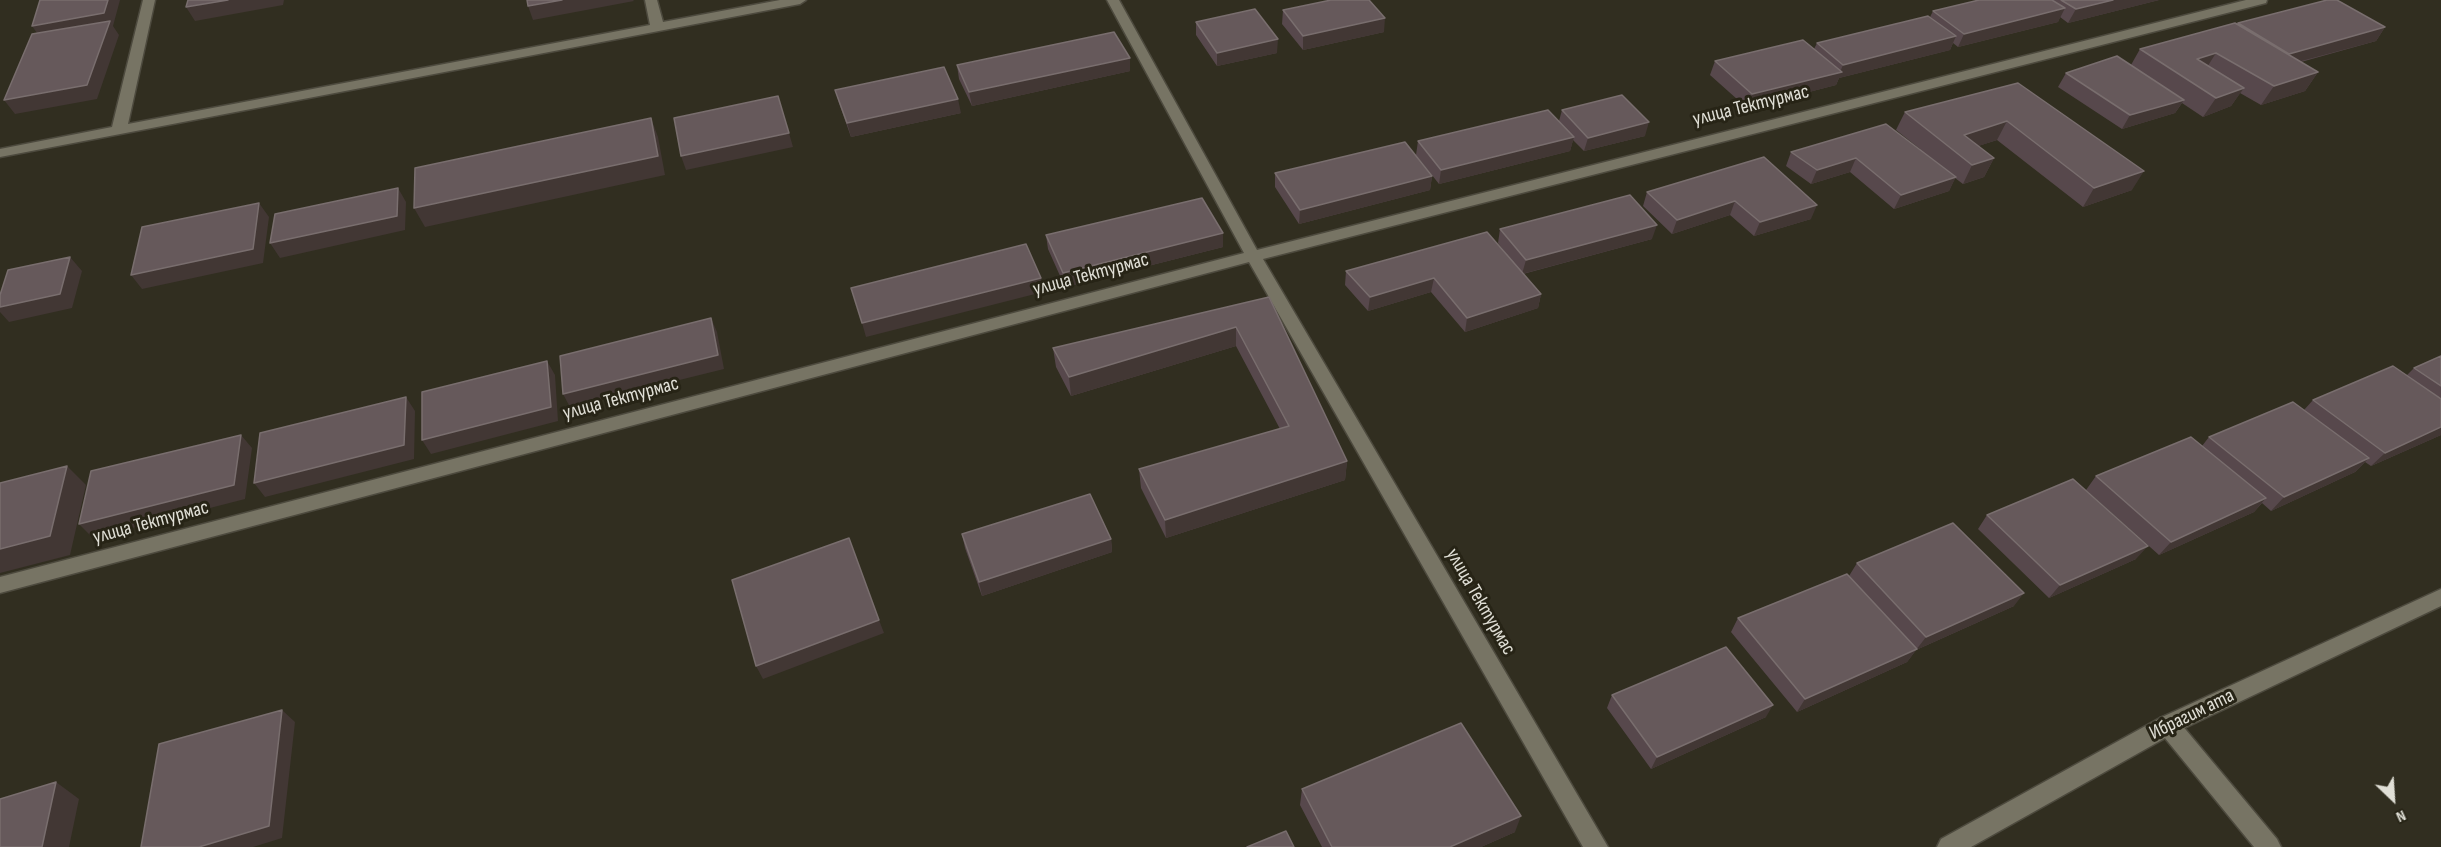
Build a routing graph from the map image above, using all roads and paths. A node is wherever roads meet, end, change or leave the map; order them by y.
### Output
1 (149, 0) edge
2 (651, 0) edge
3 (800, 0) edge
4 (1113, 0) edge
5 (2261, 0) edge
6 (657, 27) junction
7 (119, 130) junction
8 (0, 153) edge
9 (1253, 256) junction
10 (0, 585) edge
11 (2441, 597) edge
12 (2168, 725) junction
13 (1596, 847) edge
14 (1949, 847) edge
15 (2269, 847) edge

1 - 7 street
2 - 6 street
3 - 6 street
4 - 9 street, улица Тектурмас
5 - 9 street, улица Тектурмас
6 - 7 street
7 - 8 street
9 - 10 street, улица Тектурмас
9 - 13 street, улица Тектурмас
11 - 12 street, Ибрагим ата
12 - 14 street, Ибрагим ата
12 - 15 street

